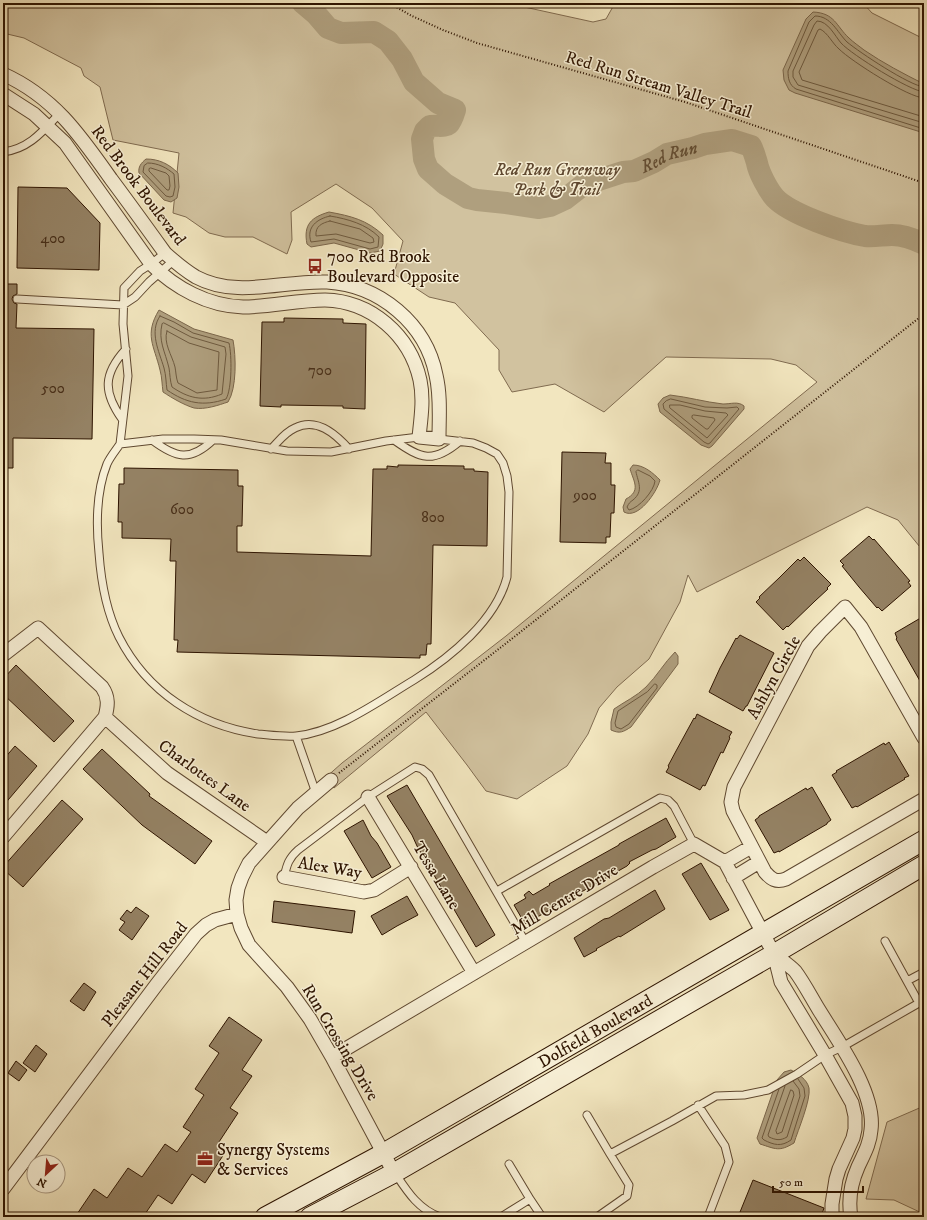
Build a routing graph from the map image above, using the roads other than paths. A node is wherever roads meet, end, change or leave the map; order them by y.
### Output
1 (3, 74) edge
2 (3, 94) edge
3 (60, 113) junction
4 (48, 126) junction
5 (3, 152) edge
6 (169, 257) junction
7 (156, 269) junction
8 (17, 299) dead end
9 (123, 305) junction
10 (126, 349) junction
11 (122, 419) junction
12 (420, 438) junction
13 (439, 439) junction
14 (152, 440) junction
15 (213, 440) junction
16 (394, 440) junction
17 (460, 441) junction
18 (120, 444) junction
19 (349, 448) junction
20 (271, 449) junction
21 (3, 655) edge
22 (106, 717) junction
23 (296, 736) junction
24 (924, 738) edge
25 (331, 780) road end
26 (316, 793) junction
27 (368, 797) junction
28 (924, 799) edge
29 (3, 837) edge
30 (924, 840) edge
31 (267, 842) junction
32 (694, 844) junction
33 (751, 846) junction
34 (725, 862) junction
35 (759, 862) junction
36 (924, 865) edge
37 (411, 867) junction
38 (284, 878) joint
39 (733, 878) junction
40 (497, 891) junction
41 (237, 914) junction
42 (764, 934) junction
43 (886, 941) dead end
44 (526, 943) junction
45 (774, 954) junction
46 (924, 972) edge
47 (474, 973) junction
48 (907, 981) junction
49 (921, 1003) edge
50 (842, 1047) junction
51 (825, 1055) junction
52 (332, 1057) junction
53 (698, 1105) junction
54 (587, 1115) dead end
55 (384, 1153) junction
56 (610, 1154) junction
57 (509, 1164) dead end
58 (394, 1173) junction
59 (3, 1189) edge
60 (530, 1200) junction
61 (265, 1217) edge
62 (310, 1217) edge
63 (440, 1217) edge
64 (501, 1217) edge
65 (542, 1217) edge
66 (597, 1217) edge
67 (708, 1217) edge
68 (833, 1217) edge
69 (851, 1217) edge
70 (875, 1217) edge

1 - 3 street, Red Brook Boulevard
2 - 4 street, Red Brook Boulevard
3 - 4 lane
3 - 6 street, Red Brook Boulevard
4 - 5 lane
4 - 7 street, Red Brook Boulevard
6 - 7 lane
6 - 7 lane
6 - 13 street, Red Brook Boulevard
7 - 9 lane
7 - 9 lane
7 - 12 street, Red Brook Boulevard
8 - 9 lane
9 - 10 lane
10 - 11 lane
10 - 11 lane
11 - 18 lane
12 - 13 street
12 - 16 lane
13 - 17 lane
14 - 15 lane
14 - 15 lane
14 - 18 lane
15 - 20 lane
16 - 17 lane
16 - 19 lane
17 - 23 lane
18 - 23 lane
19 - 20 lane
19 - 20 lane
21 - 22 street
22 - 29 street
22 - 31 street, Charlottes Lane
23 - 26 lane
24 - 33 street, Ashlyn Circle
25 - 26 street
26 - 31 street
27 - 37 street, Tessa Lane
27 - 38 lane
27 - 40 lane
28 - 35 street, Ashlyn Circle
30 - 42 main road, Dolfield Boulevard
31 - 41 street
32 - 34 street
32 - 40 lane
32 - 44 street, Mill Centre Drive
33 - 34 street
33 - 35 street, Ashlyn Circle
34 - 39 street
35 - 39 street
36 - 45 main road, Dolfield Boulevard
37 - 38 street, Alex Way
37 - 47 street, Tessa Lane
39 - 42 street
40 - 44 lane
41 - 52 street, Run Crossing Drive
41 - 59 street, Pleasant Hill Road
42 - 45 street
42 - 55 main road, Dolfield Boulevard
43 - 48 lane
44 - 47 street, Mill Centre Drive
45 - 50 street
45 - 51 street
45 - 58 main road, Dolfield Boulevard
46 - 48 lane
47 - 52 street, Mill Centre Drive
48 - 49 lane
49 - 50 lane
50 - 51 lane
50 - 69 street
51 - 53 lane
51 - 68 street
52 - 55 street, Run Crossing Drive
53 - 56 lane
53 - 67 lane
54 - 56 lane
55 - 58 street, Run Crossing Drive
55 - 61 main road, Dolfield Boulevard
56 - 66 lane
57 - 60 lane
58 - 62 main road, Dolfield Boulevard
58 - 63 lane
60 - 64 lane
60 - 65 lane
68 - 69 lane
69 - 70 lane

